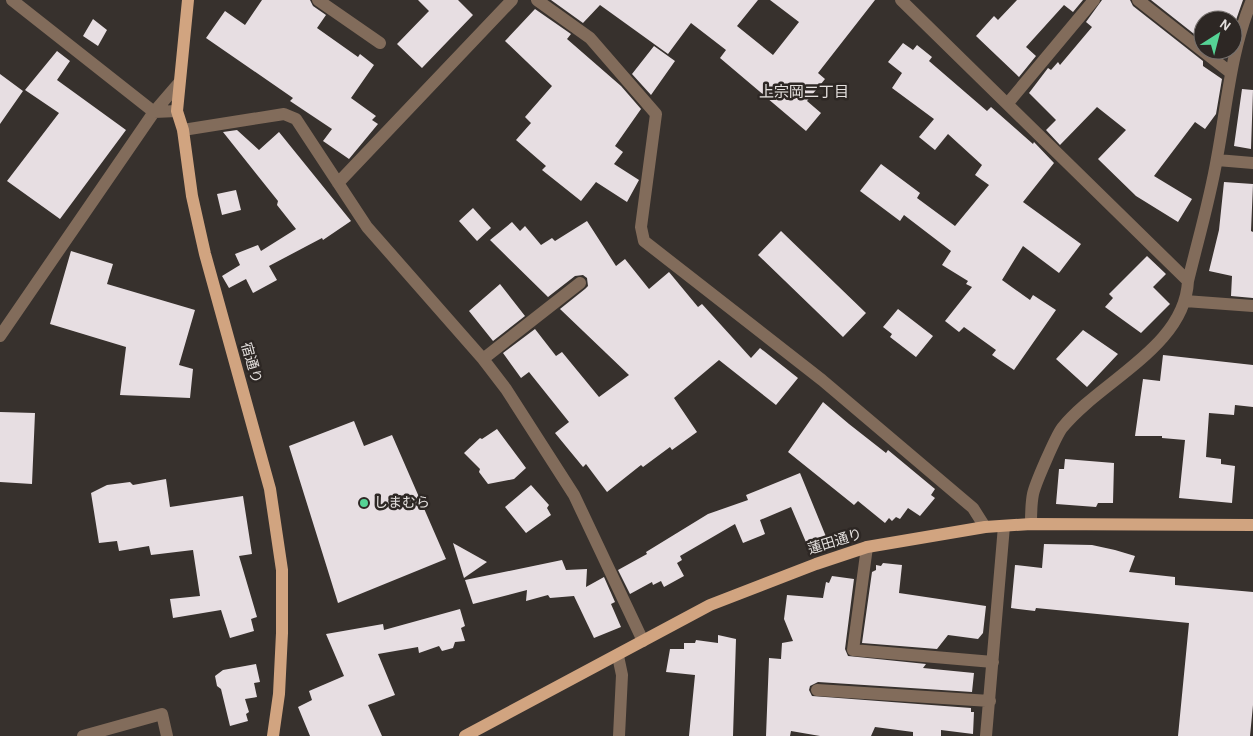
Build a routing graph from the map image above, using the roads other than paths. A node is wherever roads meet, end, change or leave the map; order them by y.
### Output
1 (12, 0) edge
2 (188, 0) edge
3 (318, 0) edge
4 (537, 0) edge
5 (901, 0) edge
6 (1094, 0) edge
7 (1138, 0) edge
8 (1252, 0) edge
9 (504, 2) edge
10 (1248, 30) edge
11 (380, 42) dead end
12 (1231, 73) junction
13 (179, 83) junction
14 (1008, 103) junction
15 (177, 111) junction
16 (154, 112) junction
17 (183, 130) junction
18 (1217, 160) junction
19 (1253, 163) edge
20 (338, 183) junction
21 (1188, 281) junction
22 (580, 283) dead end
23 (1185, 301) junction
24 (1253, 306) edge
25 (0, 336) edge
26 (483, 359) junction
27 (1031, 524) junction
28 (1253, 524) edge
29 (1004, 526) junction
30 (985, 527) junction
31 (867, 547) junction
32 (643, 640) junction
33 (618, 656) junction
34 (993, 662) junction
35 (817, 690) dead end
36 (990, 701) junction
37 (88, 736) edge
38 (166, 736) edge
39 (273, 736) edge
40 (465, 736) edge
41 (618, 736) edge
42 (986, 736) edge

1 - 16 street
2 - 13 main road, 宿通り
3 - 11 street
4 - 30 street
5 - 14 street
6 - 14 street
7 - 12 street
8 - 10 street
9 - 20 street
10 - 12 street
12 - 18 street
13 - 15 main road, 宿通り
13 - 16 street
14 - 21 street
15 - 16 street
15 - 17 main road, 宿通り
16 - 25 street
17 - 20 street
17 - 39 main road, 宿通り
18 - 19 street
18 - 21 street
20 - 26 street
21 - 23 street
22 - 26 street
23 - 24 street
23 - 27 street
26 - 32 street
27 - 28 main road, 蓮田通り
27 - 29 main road, 蓮田通り
29 - 30 main road, 蓮田通り
29 - 34 street
30 - 31 main road, 蓮田通り
31 - 32 main road, 蓮田通り
31 - 34 street
32 - 33 main road, 蓮田通り
33 - 40 main road, 蓮田通り
33 - 41 street
34 - 36 street
35 - 36 street
36 - 42 street
37 - 38 street

